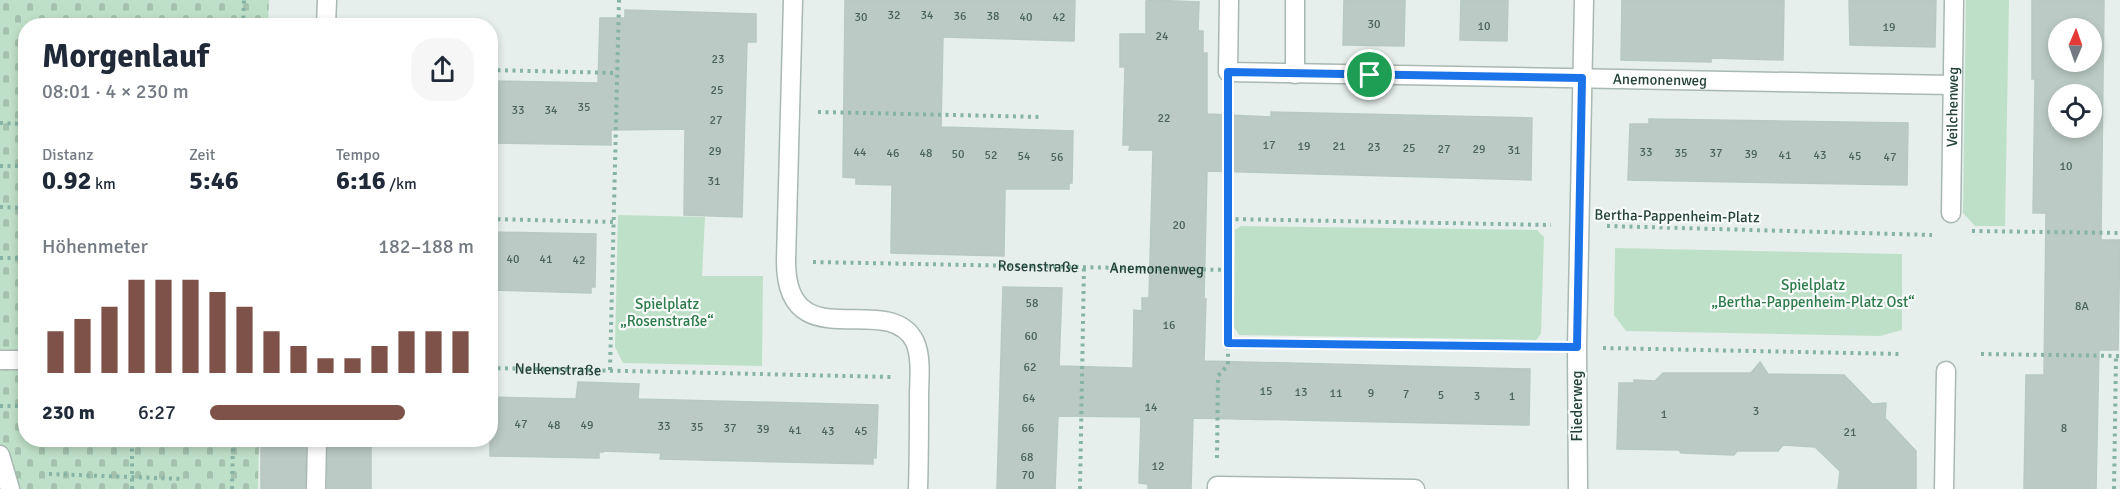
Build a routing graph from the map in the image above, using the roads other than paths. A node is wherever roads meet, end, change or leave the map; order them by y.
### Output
1 (327, 0) edge
2 (793, 0) edge
3 (1229, 0) edge
4 (1295, 0) edge
5 (1584, 0) edge
6 (1954, 0) edge
7 (326, 18) edge
8 (1295, 74) junction
9 (1582, 78) junction
10 (1952, 85) junction
11 (1951, 213) dead end
12 (0, 360) edge
13 (18, 360) edge
14 (1946, 371) dead end
15 (317, 447) edge
16 (0, 454) edge
17 (1217, 488) edge
18 (1288, 488) edge
19 (10, 489) edge
20 (316, 489) edge
21 (918, 489) edge
22 (1414, 489) edge
23 (1578, 489) edge
24 (1944, 489) edge

1 - 7 street
2 - 21 street
3 - 8 street, Anemonenweg
4 - 8 street
5 - 9 street, Fliederweg
6 - 10 street, Veilchenweg
8 - 9 street, Anemonenweg
9 - 10 street, Anemonenweg
9 - 23 street, Fliederweg
10 - 11 street, Veilchenweg
12 - 13 street
14 - 24 street
15 - 20 street
16 - 19 street
17 - 18 street
18 - 22 street

